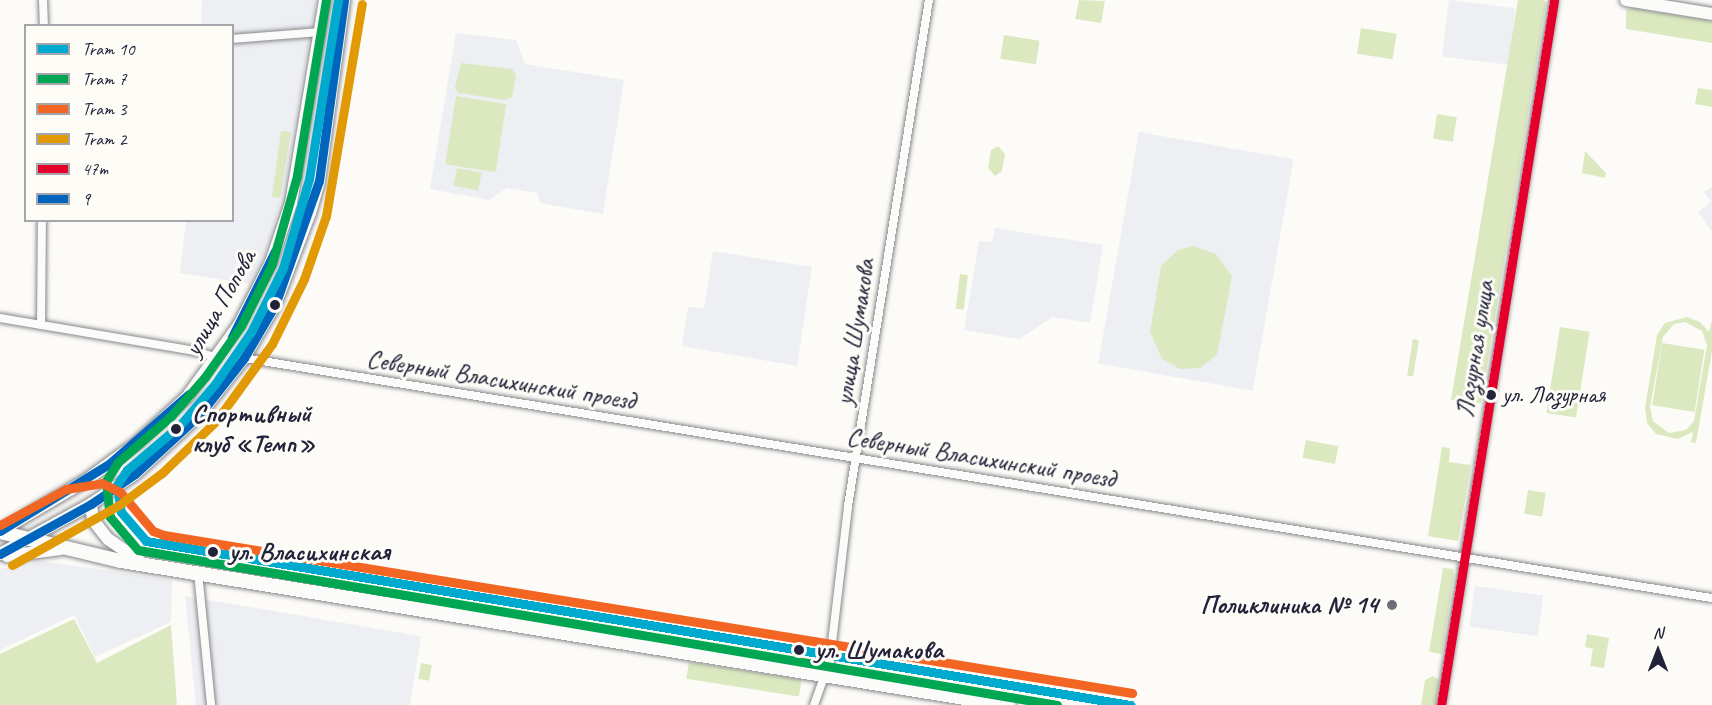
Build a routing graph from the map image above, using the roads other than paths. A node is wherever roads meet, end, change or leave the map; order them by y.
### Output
1 (43, 0) edge
2 (325, 0) edge
3 (344, 0) edge
4 (929, 0) edge
5 (1554, 0) edge
6 (1626, 0) edge
7 (1712, 14) edge
8 (44, 24) edge
9 (320, 32) junction
10 (234, 39) edge
11 (42, 222) edge
12 (0, 318) edge
13 (41, 325) junction
14 (218, 358) junction
15 (244, 358) junction
16 (855, 459) junction
17 (91, 504) junction
18 (38, 508) junction
19 (0, 522) edge
20 (0, 531) edge
21 (27, 540) junction
22 (61, 549) junction
23 (0, 556) edge
24 (1464, 557) junction
25 (144, 564) junction
26 (198, 572) junction
27 (1712, 598) edge
28 (825, 674) junction
29 (211, 705) edge
30 (814, 705) edge
31 (1008, 705) edge
32 (1441, 705) edge

1 - 8 street
2 - 9 main road, улица Попова
3 - 15 main road, улица Попова
4 - 16 street, улица Шумакова
5 - 24 street, Лазурная улица
6 - 7 main road
9 - 10 street
9 - 14 main road, улица Попова
11 - 13 street
12 - 13 street
13 - 14 street
14 - 18 main road, улица Попова
15 - 16 street, Северный Власихинский проезд
15 - 17 main road, улица Попова
16 - 24 street, Северный Власихинский проезд
16 - 28 street, улица Шумакова
17 - 21 main road, улица Попова
17 - 25 main road
18 - 19 main road
18 - 20 main road, улица Попова
20 - 21 highway
21 - 22 highway
21 - 23 main road, улица Попова
22 - 23 main road
22 - 25 highway
24 - 27 street, Северный Власихинский проезд
24 - 32 street, Лазурная улица
25 - 26 highway
26 - 28 highway
26 - 29 street
28 - 30 street, улица Шумакова
28 - 31 highway

